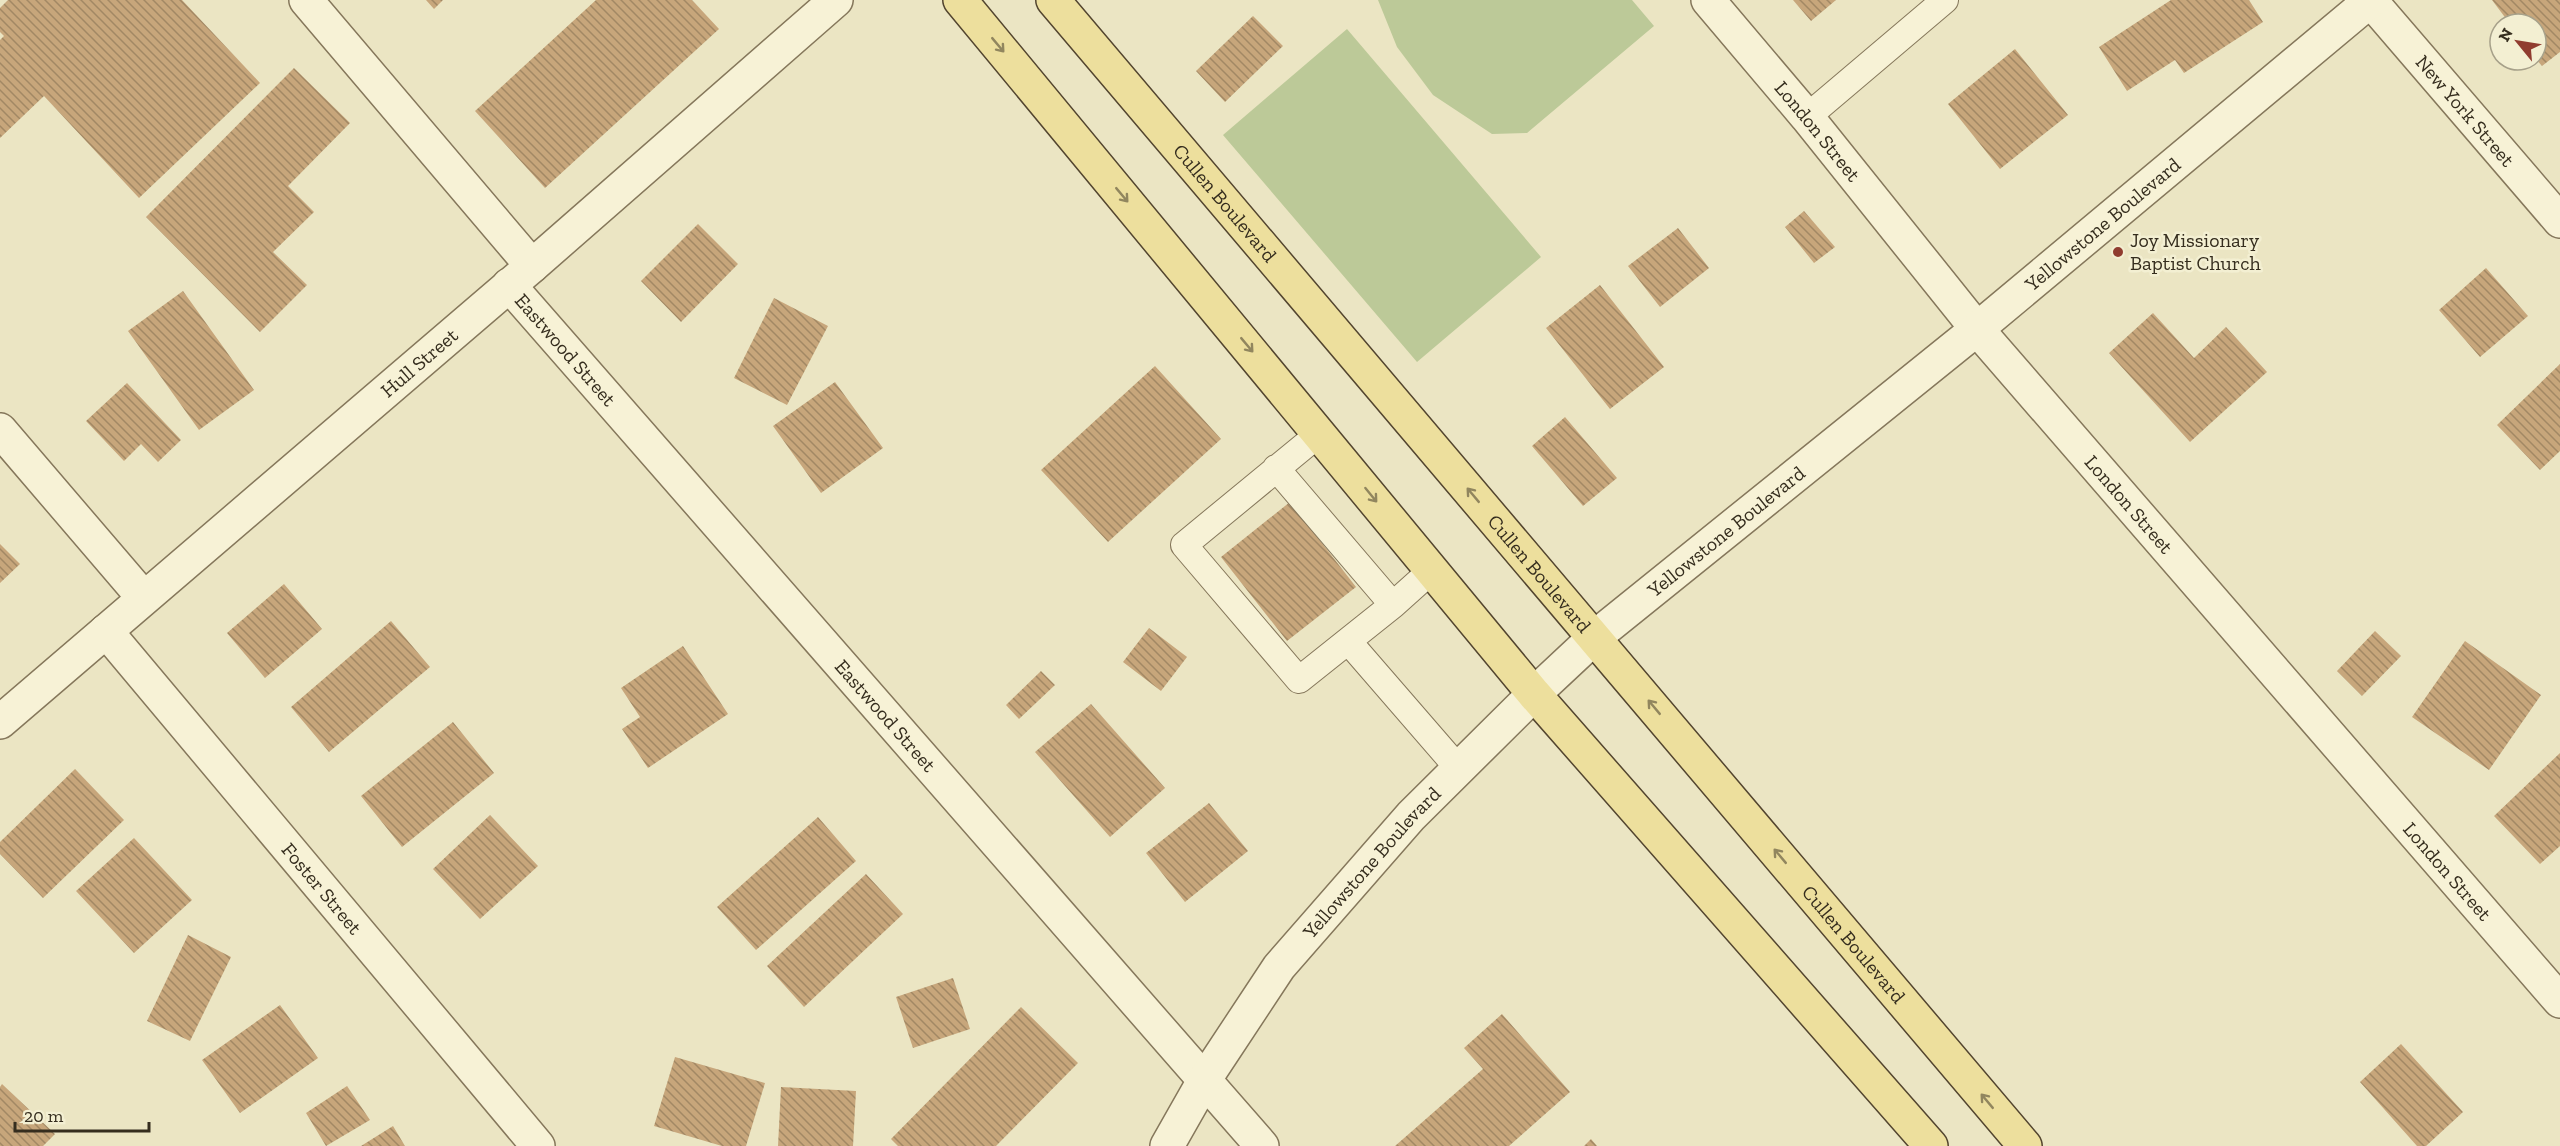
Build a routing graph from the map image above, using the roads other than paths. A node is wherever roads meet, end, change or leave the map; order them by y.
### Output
1 (306, 0) edge
2 (836, 0) edge
3 (960, 0) edge
4 (1053, 0) edge
5 (1708, 0) edge
6 (1945, 0) edge
7 (2370, 0) edge
8 (1807, 117) junction
9 (2560, 222) edge
10 (521, 276) junction
11 (1977, 329) junction
12 (0, 430) edge
13 (1320, 433) junction
14 (1276, 468) junction
15 (1432, 570) junction
16 (143, 597) junction
17 (1393, 604) junction
18 (106, 631) junction
19 (1595, 637) junction
20 (1348, 641) junction
21 (1534, 694) junction
22 (0, 722) edge
23 (1458, 768) junction
24 (2560, 1001) edge
25 (1205, 1079) junction
26 (538, 1146) edge
27 (1167, 1146) edge
28 (1262, 1146) edge
29 (1931, 1146) edge
30 (2025, 1146) edge

1 - 10 street, Eastwood Street
2 - 10 street, Hull Street
3 -> 13 main road
19 -> 4 main road, Cullen Boulevard
5 - 8 street, London Street
6 - 8 lane
7 - 9 street, New York Street
7 - 11 street, Yellowstone Boulevard
8 - 11 street, London Street
10 - 16 street, Hull Street
10 - 25 street, Eastwood Street
11 - 19 street, Yellowstone Boulevard
11 - 24 street, London Street
12 - 16 street
13 - 14 lane
13 -> 15 main road
14 - 17 lane
14 - 20 lane
15 - 17 lane
15 - 21 main road
16 - 18 street, Hull Street
17 - 20 lane
18 - 22 street, Hull Street
18 - 26 street, Foster Street
19 - 21 street, Yellowstone Boulevard
30 -> 19 main road, Cullen Boulevard
20 - 23 lane
21 - 23 street, Yellowstone Boulevard
21 - 29 main road
23 - 25 street, Yellowstone Boulevard
25 - 27 street, Yellowstone Boulevard
25 - 28 street, Eastwood Street

